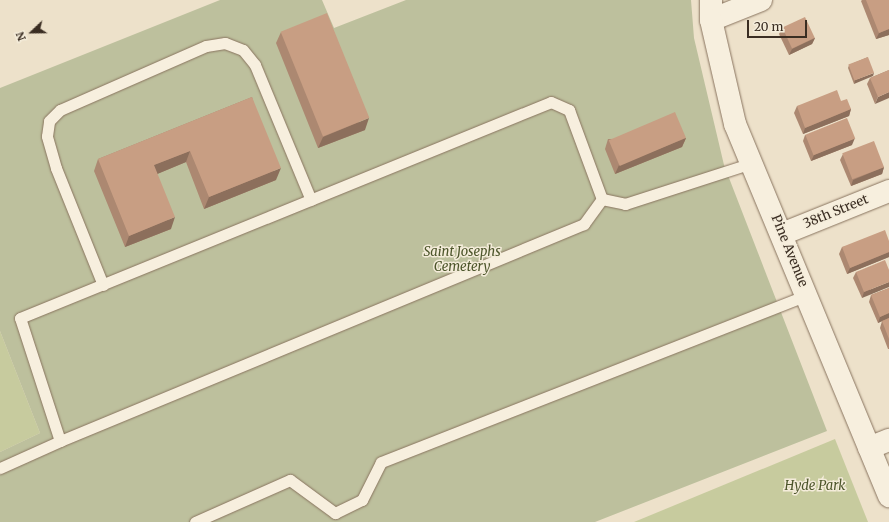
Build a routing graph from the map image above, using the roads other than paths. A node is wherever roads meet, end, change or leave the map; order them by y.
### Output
1 (761, 0) edge
2 (711, 10) edge
3 (752, 163) junction
4 (889, 191) edge
5 (602, 199) junction
6 (311, 200) junction
7 (782, 234) junction
8 (103, 285) junction
9 (807, 295) junction
10 (889, 440) edge
11 (60, 441) junction
12 (869, 448) junction
13 (0, 468) edge
14 (889, 496) edge
15 (195, 522) edge

1 - 2 main road
2 - 3 main road, Pine Avenue
3 - 5 lane
3 - 7 main road, Pine Avenue
4 - 7 main road, 38th Street
5 - 6 lane
5 - 11 lane
6 - 8 lane
6 - 8 lane
7 - 9 main road, Pine Avenue
8 - 11 lane
9 - 12 main road, Pine Avenue
9 - 15 lane
10 - 12 main road
11 - 13 lane
12 - 14 main road, Pine Avenue

